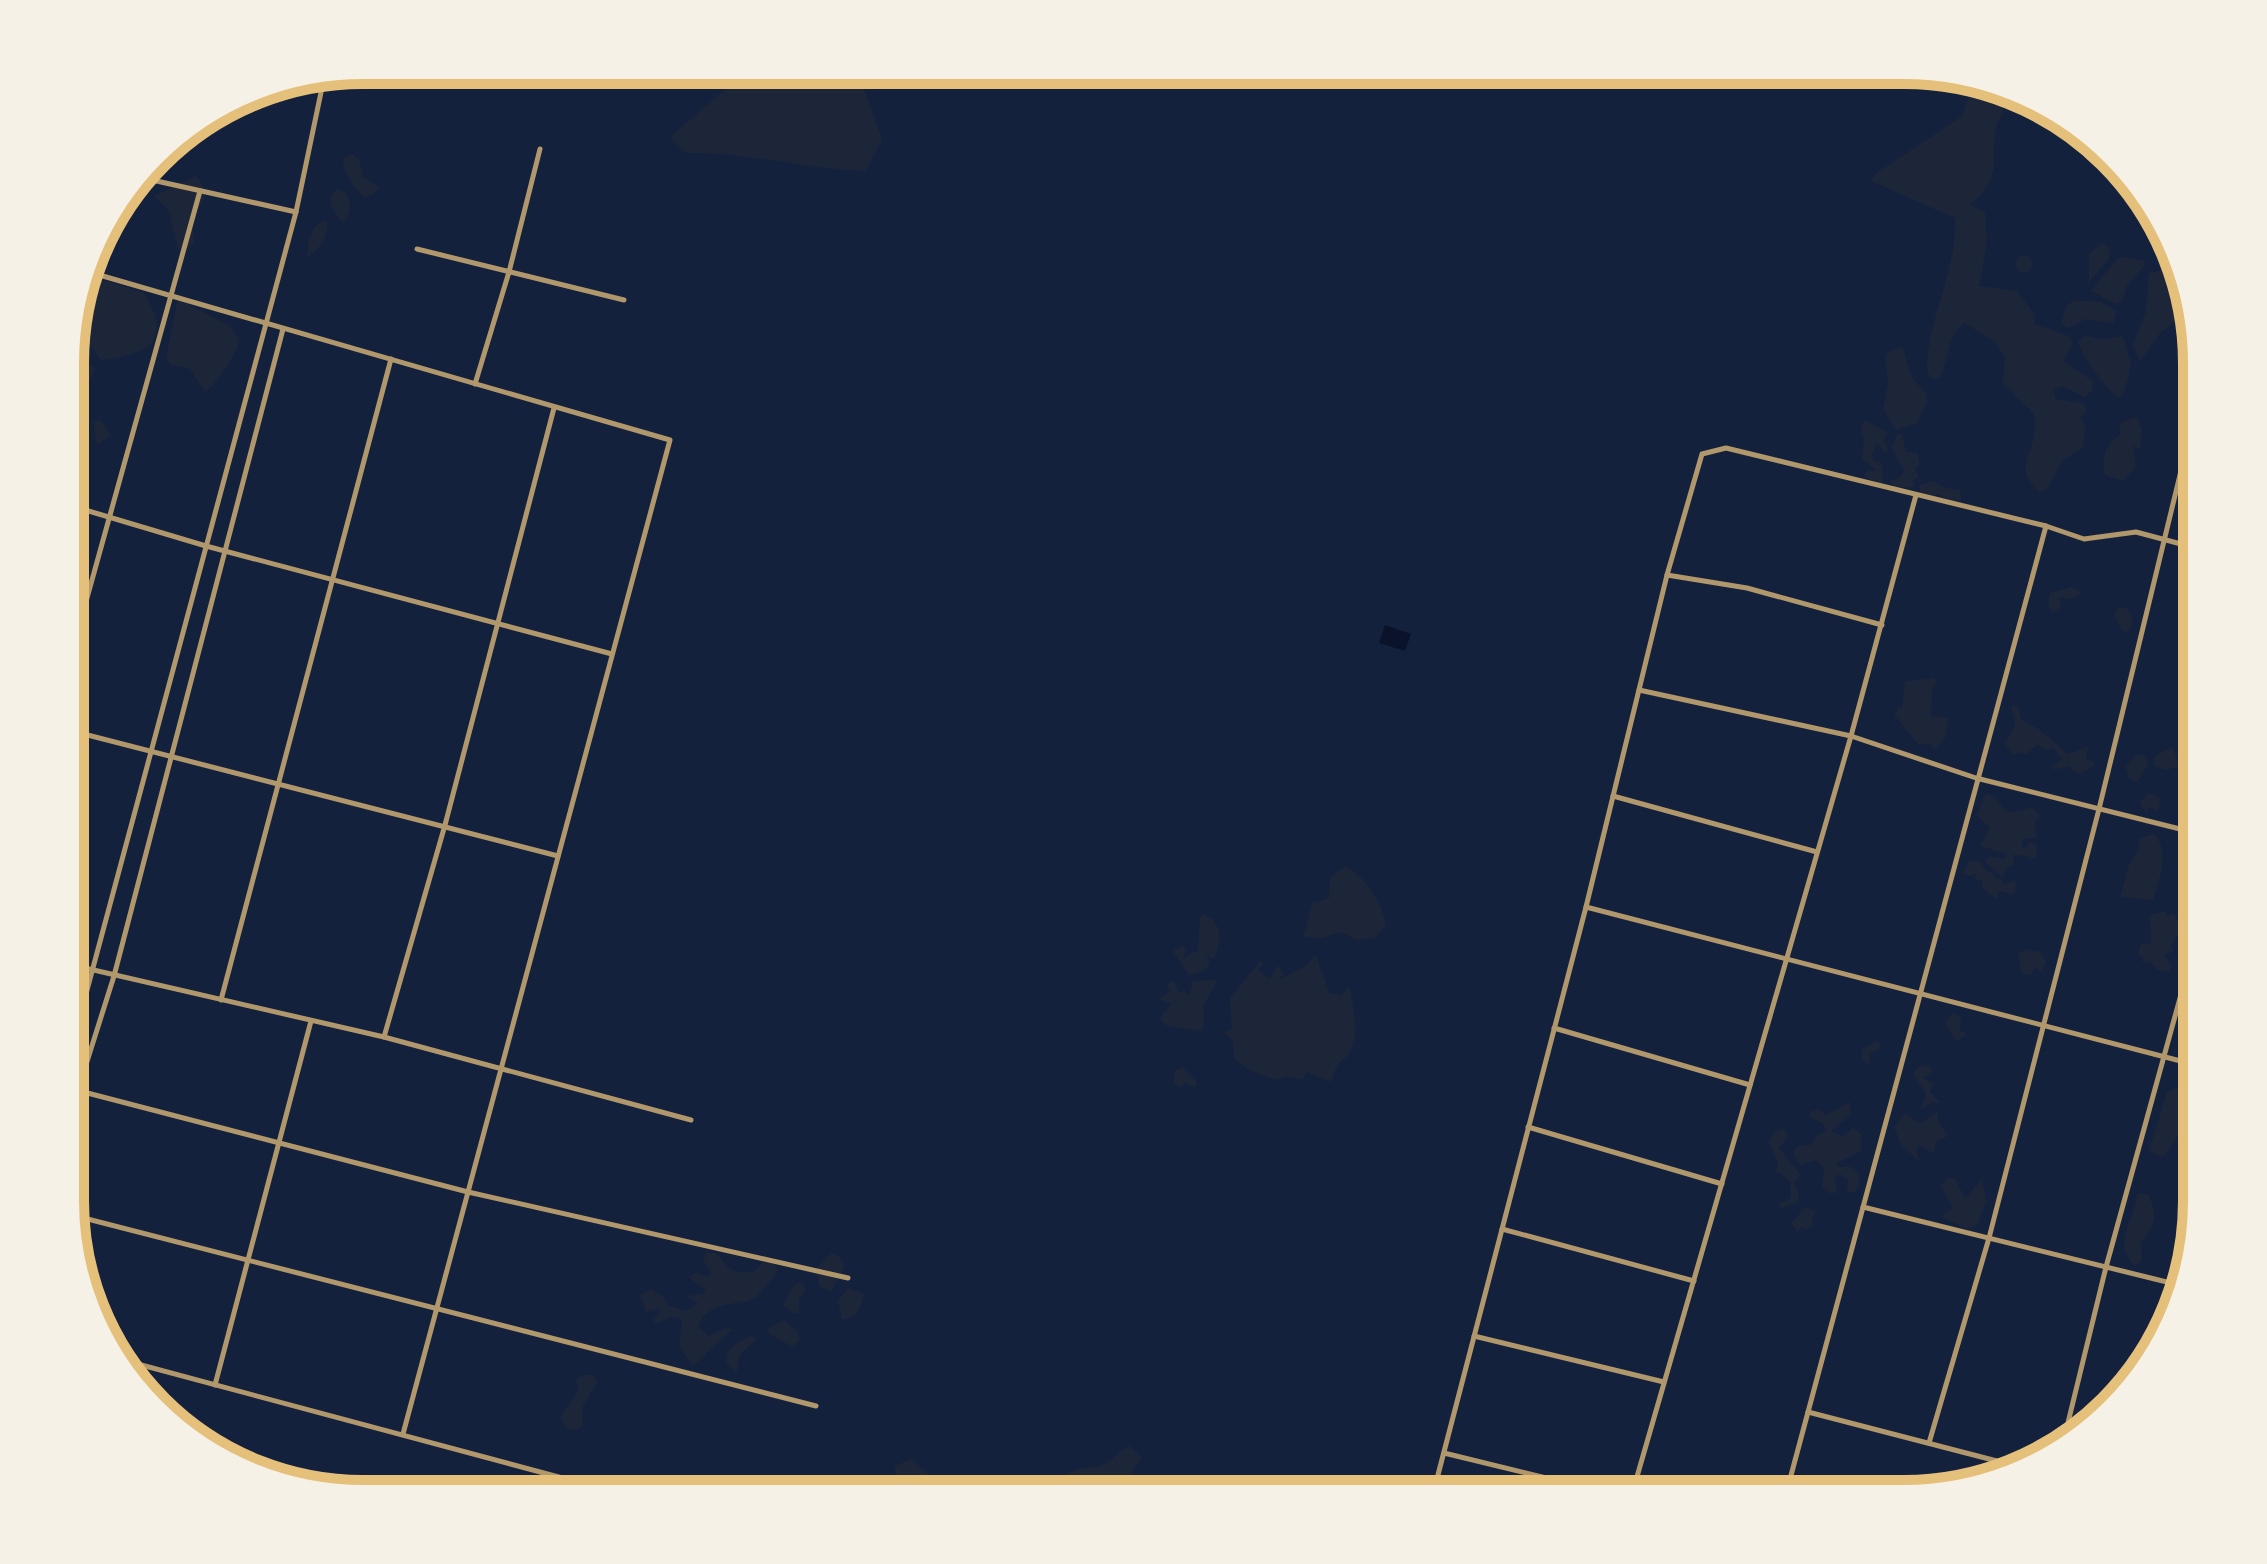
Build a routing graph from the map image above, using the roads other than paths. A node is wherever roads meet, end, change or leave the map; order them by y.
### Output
1 (322, 88) edge
2 (540, 149) dead end
3 (152, 180) edge
4 (200, 191) junction
5 (296, 212) junction
6 (417, 249) dead end
7 (509, 272) junction
8 (99, 275) edge
9 (171, 295) junction
10 (624, 300) dead end
11 (266, 324) junction
12 (283, 329) junction
13 (391, 359) junction
14 (475, 384) junction
15 (554, 408) junction
16 (2182, 463) edge
17 (1916, 495) junction
18 (84, 510) edge
19 (111, 518) junction
20 (2046, 526) junction
21 (2162, 539) junction
22 (2182, 544) edge
23 (206, 546) junction
24 (225, 551) junction
25 (1667, 575) junction
26 (332, 580) junction
27 (84, 610) edge
28 (497, 623) junction
29 (1882, 625) junction
30 (612, 654) junction
31 (1639, 690) junction
32 (84, 734) edge
33 (1851, 736) junction
34 (153, 753) junction
35 (171, 757) junction
36 (1976, 778) junction
37 (278, 784) junction
38 (1613, 796) junction
39 (2099, 809) junction
40 (445, 825) junction
41 (2182, 830) edge
42 (1817, 852) junction
43 (558, 856) junction
44 (1586, 907) junction
45 (1786, 959) junction
46 (85, 969) edge
47 (93, 971) junction
48 (114, 976) junction
49 (2182, 991) edge
50 (1919, 994) junction
51 (85, 1000) edge
52 (221, 1000) junction
53 (311, 1021) junction
54 (2041, 1025) junction
55 (1554, 1028) junction
56 (384, 1037) junction
57 (2164, 1056) junction
58 (85, 1061) edge
59 (2182, 1061) edge
60 (501, 1069) junction
61 (1750, 1085) junction
62 (85, 1092) edge
63 (691, 1120) dead end
64 (1528, 1127) junction
65 (279, 1142) junction
66 (1722, 1184) junction
67 (468, 1192) junction
68 (1863, 1207) junction
69 (85, 1218) edge
70 (1502, 1229) junction
71 (1989, 1238) junction
72 (248, 1261) junction
73 (2106, 1267) junction
74 (848, 1278) dead end
75 (1694, 1281) junction
76 (2170, 1283) edge
77 (436, 1310) junction
78 (1474, 1336) junction
79 (137, 1364) edge
80 (1664, 1382) junction
81 (215, 1385) junction
82 (816, 1406) dead end
83 (1808, 1412) junction
84 (2067, 1427) edge
85 (403, 1434) junction
86 (1929, 1443) junction
87 (1444, 1453) junction
88 (2001, 1462) edge
89 (568, 1479) edge
90 (1437, 1480) edge
91 (1554, 1480) edge
92 (1636, 1480) edge
93 (1790, 1480) edge

1 - 5 street
2 - 7 street
3 - 4 street
4 - 5 street
4 - 9 street
5 - 11 street
6 - 7 street
7 - 10 street
7 - 14 street
8 - 9 street
9 - 11 street
9 - 19 street
11 - 12 street
11 - 23 street
12 - 13 street
12 - 24 street
13 - 14 street
13 - 26 street
14 - 15 street
15 - 28 street
15 - 30 street
16 - 21 street
17 - 20 street
17 - 25 street
17 - 29 street
18 - 19 street
19 - 23 street
19 - 27 street
20 - 21 street
20 - 36 street
21 - 22 street
21 - 39 street
23 - 24 street
23 - 34 street
24 - 26 street
24 - 35 street
25 - 29 street
25 - 31 street
26 - 28 street
26 - 37 street
28 - 30 street
28 - 40 street
29 - 33 street
30 - 43 street
31 - 33 street
31 - 38 street
32 - 34 street
33 - 36 street
33 - 42 street
34 - 35 street
34 - 47 street
35 - 37 street
35 - 48 street
36 - 39 street
36 - 50 street
37 - 40 street
37 - 52 street
38 - 42 street
38 - 44 street
39 - 41 street
39 - 54 street
40 - 43 street
40 - 56 street
42 - 45 street
43 - 60 street
44 - 45 street
44 - 55 street
45 - 50 street
45 - 61 street
46 - 47 street
47 - 48 street
47 - 51 street
48 - 52 street
48 - 58 street
49 - 57 street
50 - 54 street
50 - 68 street
52 - 53 street
53 - 56 street
53 - 65 street
54 - 57 street
54 - 71 street
55 - 61 street
55 - 64 street
56 - 60 street
57 - 59 street
57 - 73 street
60 - 63 street
60 - 67 street
61 - 66 street
62 - 65 street
64 - 66 street
64 - 70 street
65 - 67 street
65 - 72 street
66 - 75 street
67 - 74 street
67 - 77 street
68 - 71 street
68 - 83 street
69 - 72 street
70 - 75 street
70 - 78 street
71 - 73 street
71 - 86 street
72 - 77 street
72 - 81 street
73 - 76 street
73 - 84 street
75 - 80 street
77 - 82 street
77 - 85 street
78 - 80 street
78 - 87 street
79 - 81 street
80 - 92 street
81 - 85 street
83 - 86 street
83 - 93 street
85 - 89 street
86 - 88 street
87 - 90 street
87 - 91 street

